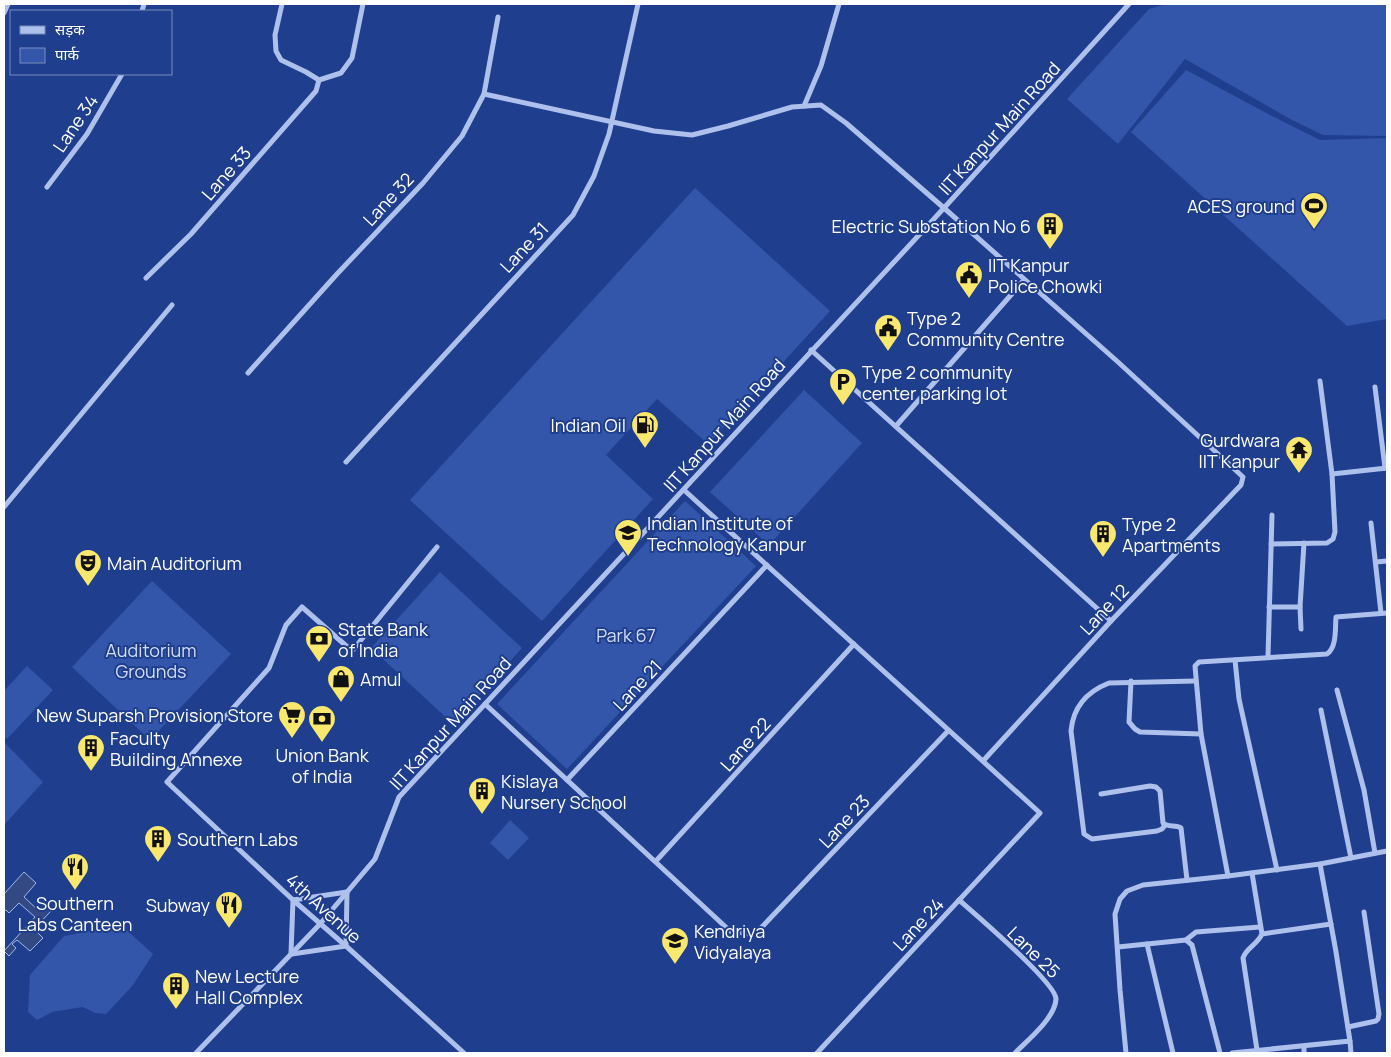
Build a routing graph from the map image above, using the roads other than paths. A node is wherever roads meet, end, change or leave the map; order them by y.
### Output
1 (8, 4) edge
2 (282, 4) edge
3 (363, 4) edge
4 (638, 4) edge
5 (839, 4) edge
6 (1124, 4) edge
7 (1129, 4) edge
8 (1124, 10) junction
9 (4, 13) edge
10 (498, 17) dead end
11 (121, 75) edge
12 (319, 80) junction
13 (484, 94) junction
14 (804, 106) junction
15 (613, 123) junction
16 (47, 187) dead end
17 (944, 208) junction
18 (146, 278) dead end
19 (1024, 280) junction
20 (172, 305) dead end
21 (812, 350) junction
22 (248, 373) dead end
23 (1320, 381) dead end
24 (1375, 387) dead end
25 (896, 426) junction
26 (346, 462) dead end
27 (1386, 468) edge
28 (1332, 474) junction
29 (684, 490) junction
30 (4, 507) edge
31 (1272, 515) dead end
32 (1371, 523) dead end
33 (1304, 543) junction
34 (1271, 544) junction
35 (438, 547) dead end
36 (1387, 561) edge
37 (1376, 562) junction
38 (768, 565) junction
39 (1269, 607) junction
40 (1300, 607) junction
41 (1381, 613) junction
42 (1387, 613) edge
43 (1112, 621) junction
44 (1301, 629) dead end
45 (854, 644) junction
46 (1268, 658) junction
47 (1235, 660) junction
48 (1131, 681) junction
49 (1195, 681) junction
50 (1337, 690) dead end
51 (485, 704) junction
52 (1321, 710) dead end
53 (948, 731) junction
54 (1200, 734) junction
55 (983, 761) junction
56 (567, 780) junction
57 (1101, 794) dead end
58 (1165, 825) junction
59 (1387, 851) edge
60 (1375, 853) junction
61 (1351, 858) junction
62 (656, 861) junction
63 (1320, 864) junction
64 (1277, 870) junction
65 (1252, 873) junction
66 (1228, 876) junction
67 (1187, 880) junction
68 (347, 892) junction
69 (293, 900) junction
70 (959, 900) junction
71 (1364, 912) dead end
72 (320, 924) junction
73 (1331, 924) junction
74 (1260, 927) junction
75 (1262, 934) junction
76 (1186, 940) junction
77 (1147, 944) junction
78 (346, 946) junction
79 (1118, 947) junction
80 (291, 954) junction
81 (1348, 1027) junction
82 (1350, 1041) junction
83 (1304, 1046) junction
84 (1256, 1050) junction
85 (1245, 1052) edge
86 (196, 1053) edge
87 (464, 1053) edge
88 (817, 1053) edge
89 (1015, 1053) edge
90 (1126, 1053) edge
91 (1173, 1053) edge
92 (1220, 1053) edge
93 (1232, 1053) edge
94 (1304, 1053) edge
95 (1351, 1053) edge

1 - 9 street
2 - 12 street
3 - 12 street
4 - 15 street, Lane 31
5 - 14 street
6 - 8 street
7 - 8 street, IIT Kanpur Main Road
8 - 17 street, IIT Kanpur Main Road
10 - 13 street, Lane 32
11 - 16 street, Lane 34
12 - 18 street, Lane 33
13 - 15 street
13 - 22 street, Lane 32
14 - 15 street
14 - 17 street
15 - 26 street, Lane 31
17 - 19 street
17 - 21 street, IIT Kanpur Main Road
19 - 25 street
19 - 43 street, Lane 12
20 - 30 street
21 - 25 street
21 - 29 street, IIT Kanpur Main Road
23 - 28 street
24 - 27 street
25 - 43 street
27 - 28 street
28 - 33 street
29 - 38 street
29 - 51 street, IIT Kanpur Main Road
31 - 34 street
32 - 37 street
33 - 34 street
33 - 40 street
34 - 39 street
35 - 69 street, 4th Avenue
36 - 37 street
37 - 41 street
38 - 45 street
38 - 56 street, Lane 21
39 - 40 street
39 - 46 street
40 - 44 street
41 - 42 street
41 - 46 street
43 - 55 street, Lane 12
45 - 53 street
45 - 62 street, Lane 22
46 - 47 street
47 - 49 street
47 - 64 street
48 - 49 street
48 - 54 street
48 - 58 street
49 - 54 street
50 - 60 street
51 - 56 street
51 - 68 street, IIT Kanpur Main Road
52 - 61 street
53 - 55 street
53 - 62 street, Lane 23
54 - 66 street
55 - 70 street, Lane 24
56 - 62 street
57 - 58 street
58 - 67 street
59 - 60 street
60 - 61 street
61 - 63 street
63 - 64 street
63 - 73 street
64 - 65 street
65 - 66 street
65 - 74 street
66 - 67 street
67 - 79 street
68 - 69 street
68 - 72 street, IIT Kanpur Main Road
68 - 78 street
69 - 72 street, 4th Avenue
69 - 80 street
70 - 88 street, Lane 24
70 - 89 street, Lane 25
71 - 81 street
72 - 78 street, 4th Avenue
72 - 80 street, IIT Kanpur Main Road
73 - 75 street
73 - 81 street
74 - 75 street
74 - 76 street
75 - 84 street
76 - 77 street
76 - 92 street
77 - 79 street
77 - 91 street
78 - 80 street
78 - 87 street, 4th Avenue
79 - 90 street
80 - 86 street, IIT Kanpur Main Road
81 - 82 street
82 - 83 street
82 - 95 street
83 - 84 street
83 - 94 street
84 - 85 street
85 - 93 street

